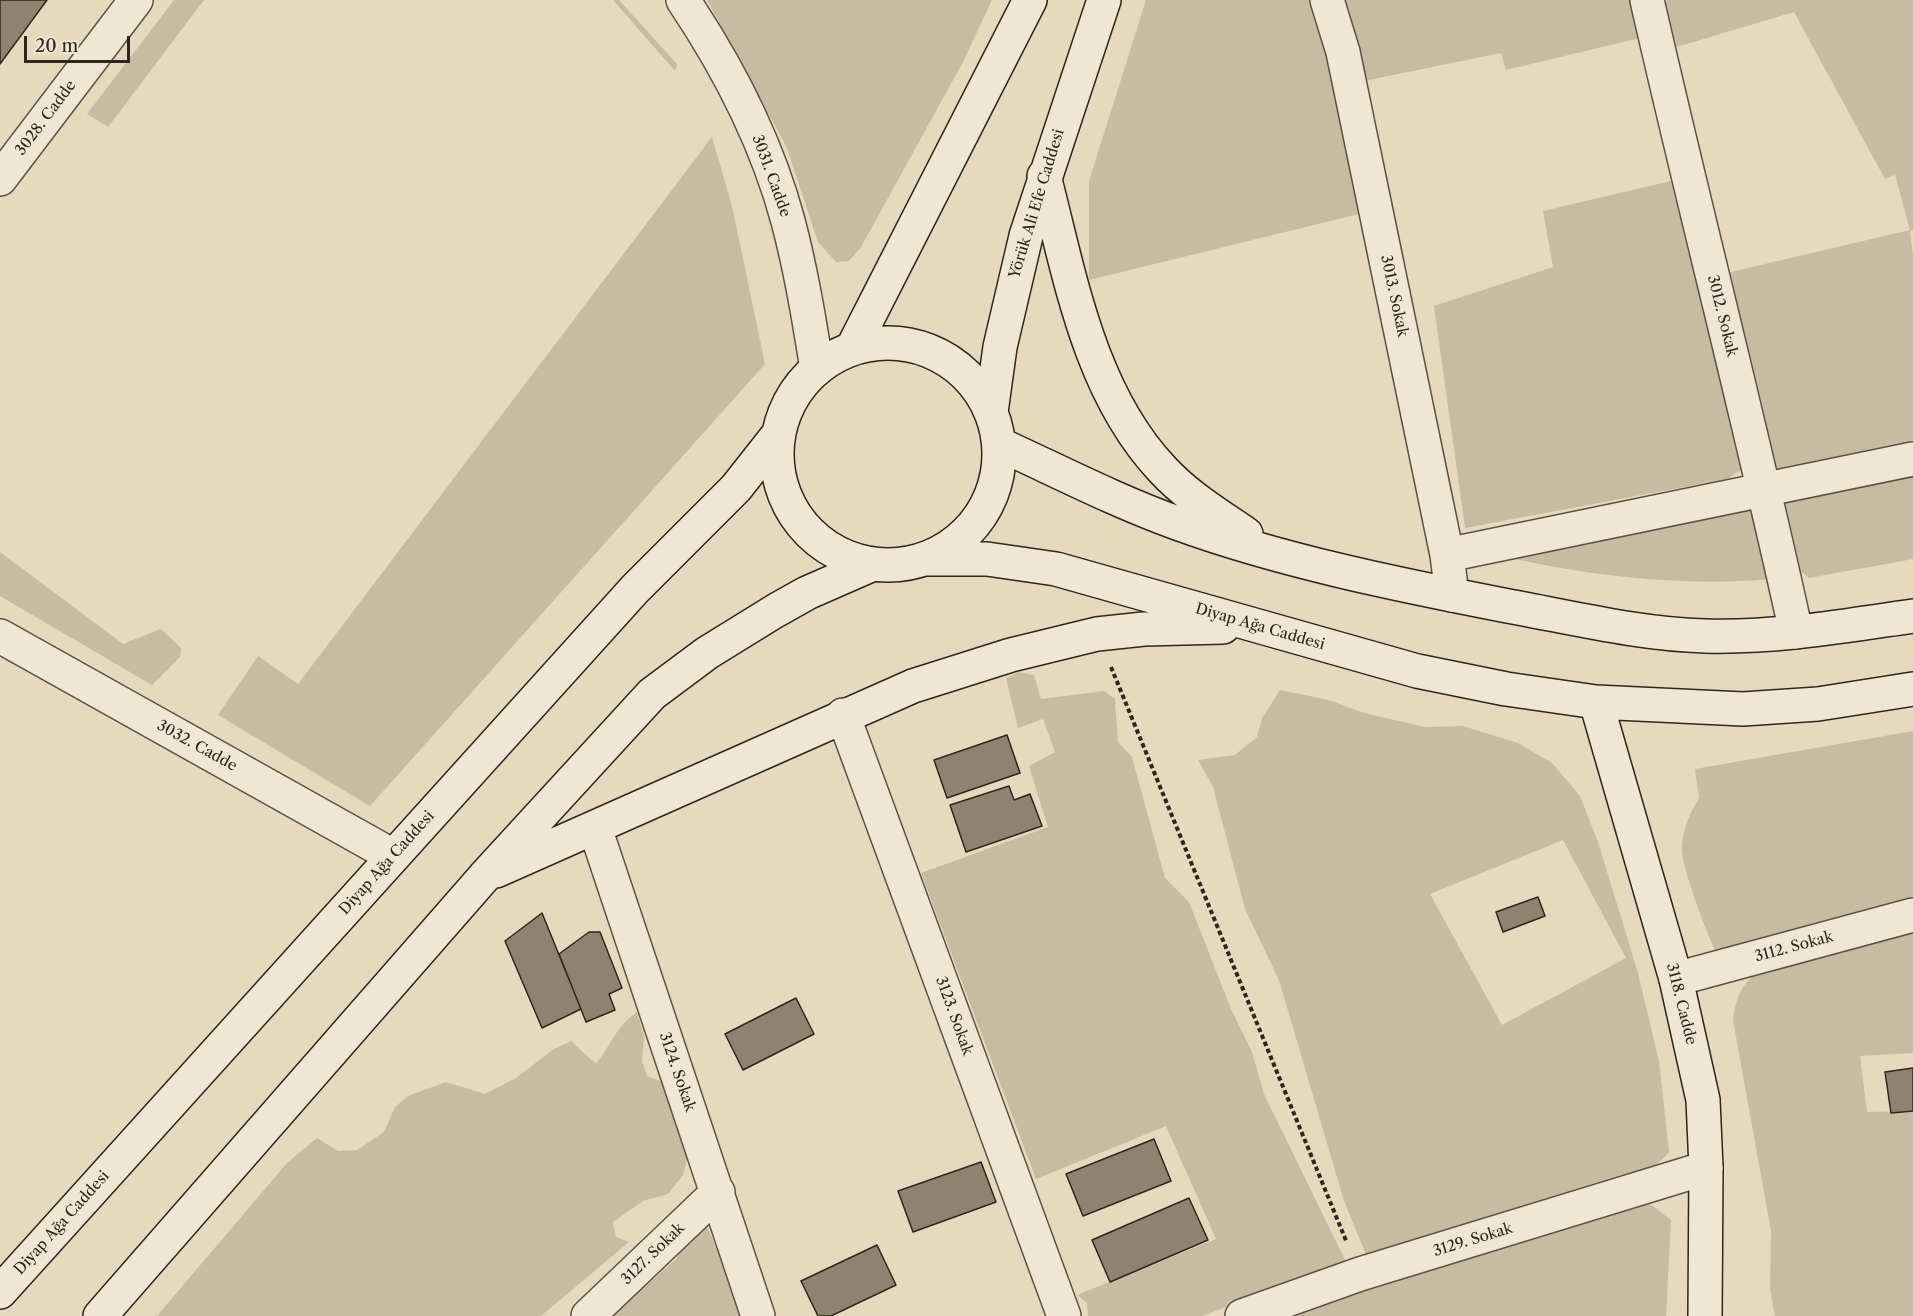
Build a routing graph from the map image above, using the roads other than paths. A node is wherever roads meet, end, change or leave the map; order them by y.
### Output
1 (136, 0) edge
2 (683, 0) edge
3 (1030, 0) edge
4 (1104, 0) edge
5 (1327, 0) edge
6 (1647, 0) edge
7 (1044, 176) junction
8 (0, 179) edge
9 (852, 349) junction
10 (817, 369) junction
11 (992, 412) junction
12 (777, 436) junction
13 (999, 444) junction
14 (1913, 459) edge
15 (1765, 491) junction
16 (1272, 552) junction
17 (1447, 555) junction
18 (925, 559) junction
19 (872, 565) junction
20 (1452, 595) junction
21 (1913, 616) edge
22 (1254, 626) junction
23 (1796, 632) junction
24 (0, 636) edge
25 (1913, 689) edge
26 (1596, 702) junction
27 (843, 715) junction
28 (595, 828) junction
29 (393, 856) junction
30 (484, 877) junction
31 (1913, 915) edge
32 (1676, 979) junction
33 (1707, 1168) junction
34 (718, 1192) junction
35 (0, 1292) edge
36 (100, 1316) edge
37 (588, 1316) edge
38 (758, 1316) edge
39 (1064, 1316) edge
40 (1242, 1316) edge
41 (1705, 1316) edge

1 - 8 street, 3028. Cadde
2 - 10 street, 3031. Cadde
3 - 9 street
4 - 7 street, Yörük Ali Efe Caddesi
5 - 17 street, 3013. Sokak
6 - 15 street, 3012. Sokak
7 - 11 street, Yörük Ali Efe Caddesi
7 - 16 street
9 - 10 street, Diyap Ağa Caddesi
9 - 11 street, Diyap Ağa Caddesi
10 - 12 street, Diyap Ağa Caddesi
11 - 13 street, Diyap Ağa Caddesi
12 - 19 street, Diyap Ağa Caddesi
12 - 29 street, Diyap Ağa Caddesi
13 - 16 street
13 - 18 street, Diyap Ağa Caddesi
14 - 15 street
15 - 17 street
15 - 23 street, 3012. Sokak
16 - 20 street
17 - 20 street, 3013. Sokak
18 - 19 street, Diyap Ağa Caddesi
18 - 22 street, Diyap Ağa Caddesi
19 - 30 street, Diyap Ağa Caddesi
20 - 23 street
21 - 23 street
22 - 26 street, Diyap Ağa Caddesi
22 - 27 street
24 - 29 street, 3032. Cadde
25 - 26 street, Diyap Ağa Caddesi
26 - 32 street, 3118. Cadde
27 - 28 street
27 - 39 street, 3123. Sokak
28 - 30 street
28 - 34 street, 3124. Sokak
29 - 35 street, Diyap Ağa Caddesi
30 - 36 street, Diyap Ağa Caddesi
31 - 32 street, 3112. Sokak
32 - 33 street, 3118. Cadde
33 - 40 street, 3129. Sokak
33 - 41 street, 3118. Cadde
34 - 37 street, 3127. Sokak
34 - 38 street, 3124. Sokak

